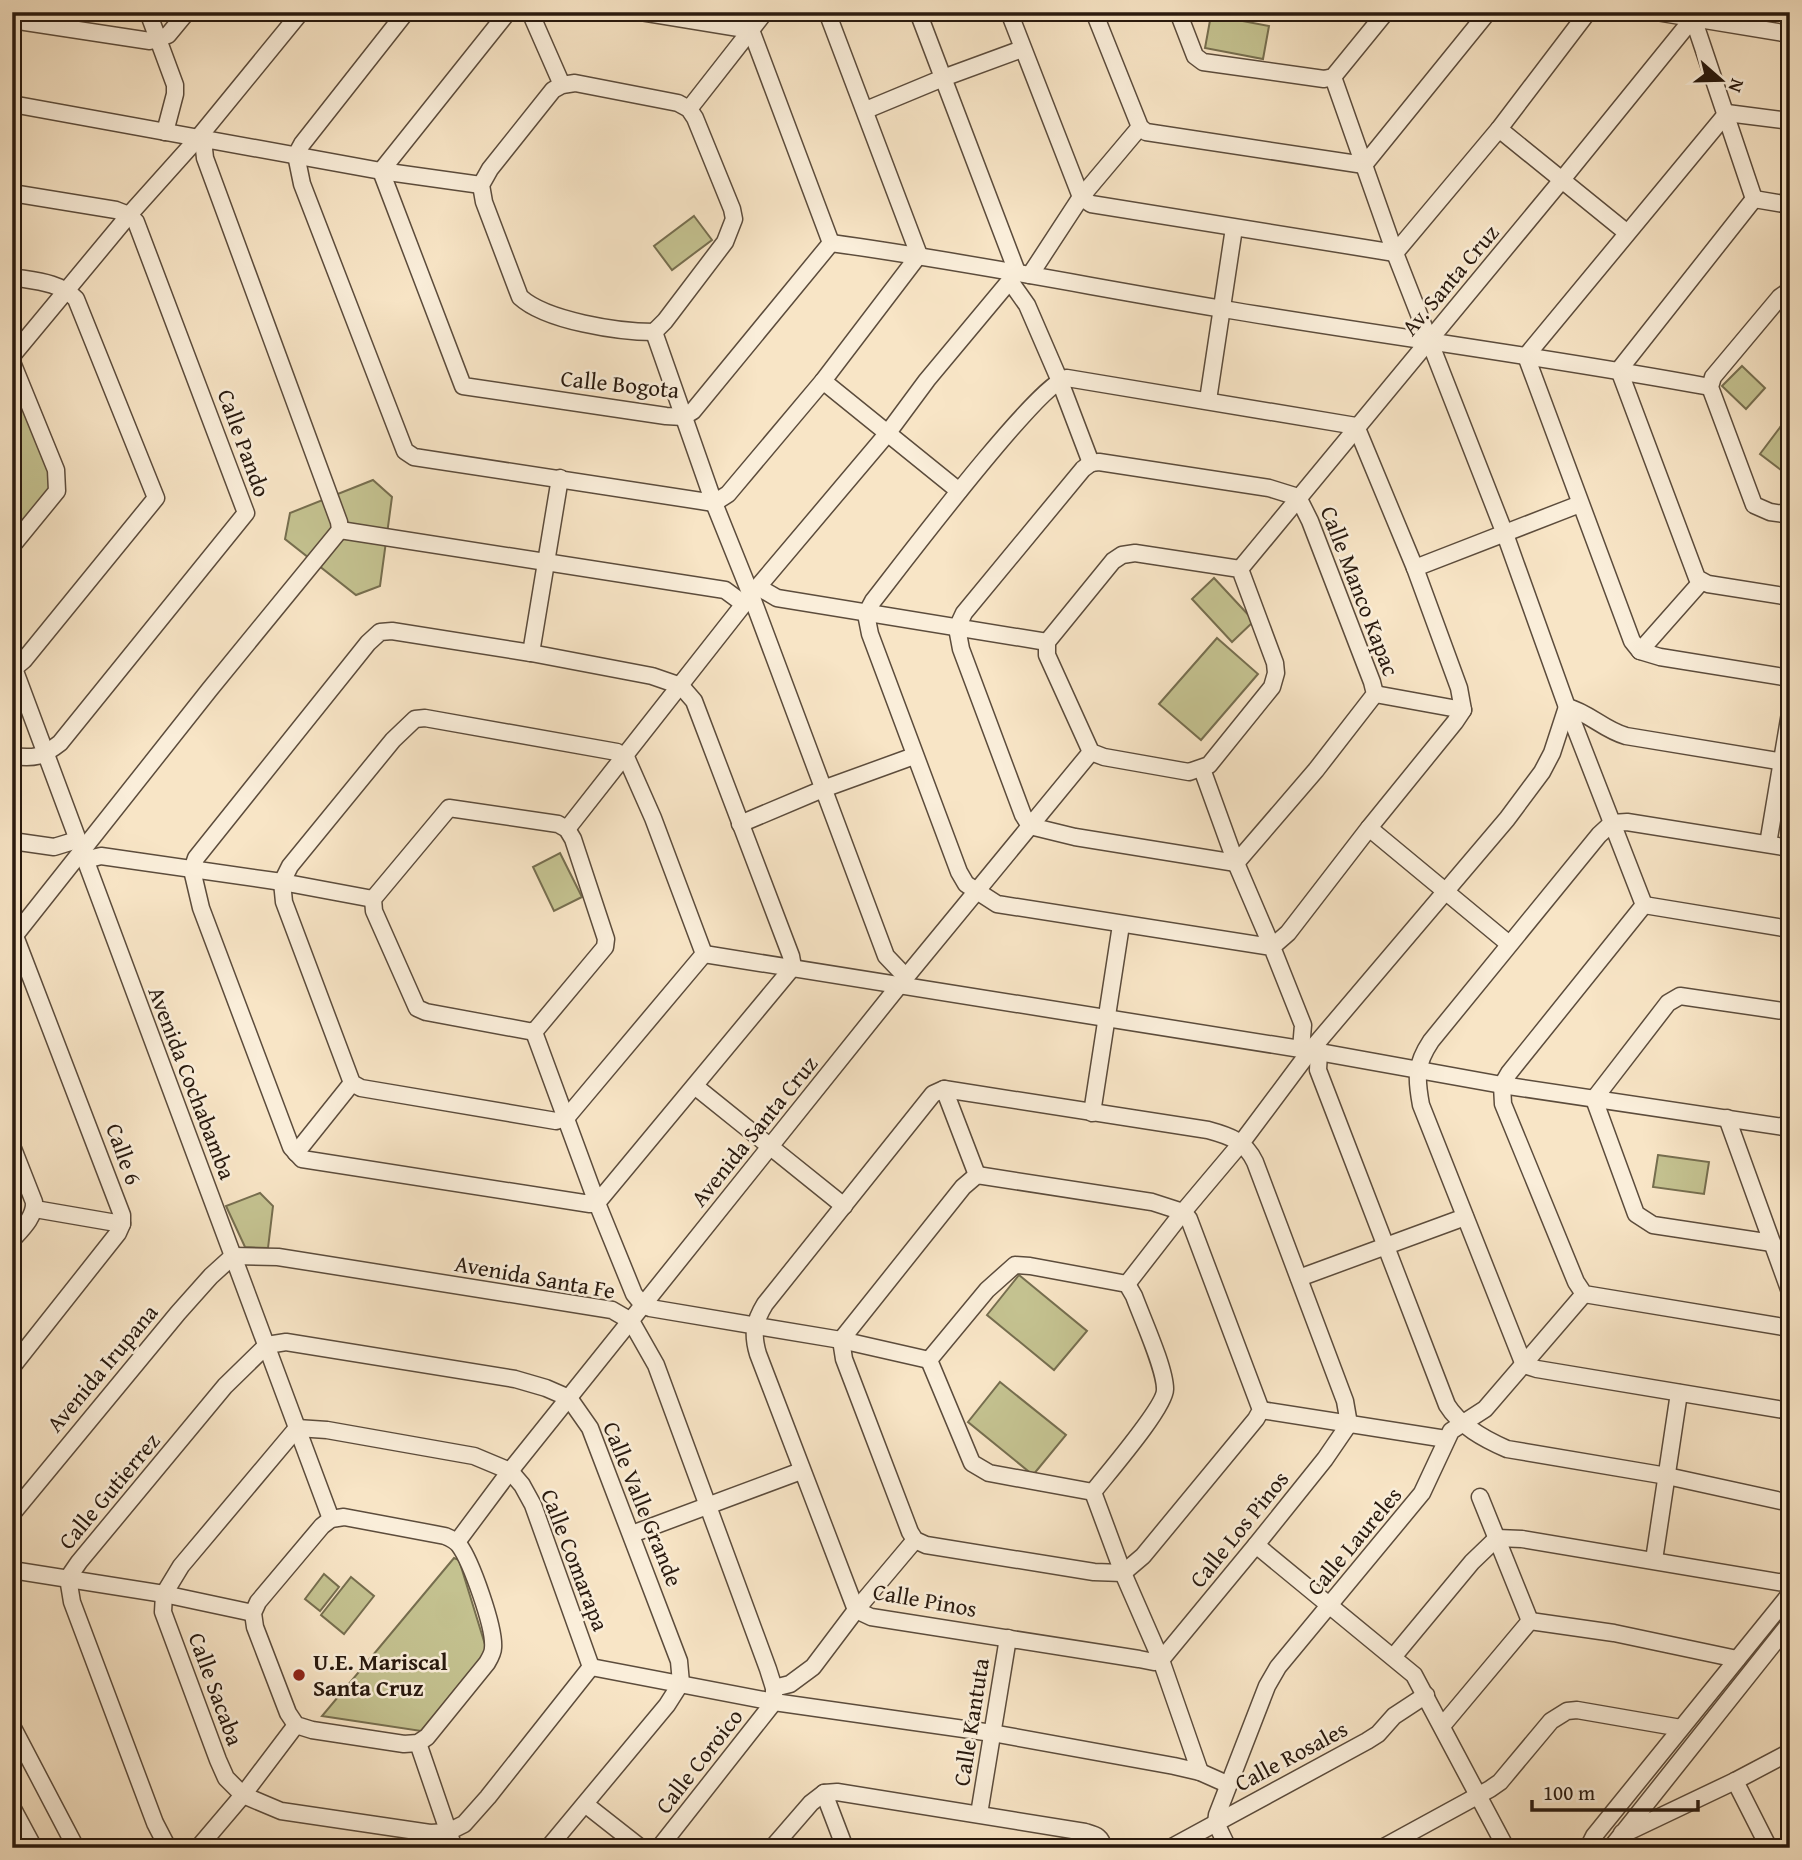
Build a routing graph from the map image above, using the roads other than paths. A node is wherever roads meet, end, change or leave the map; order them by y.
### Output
1 (148, 12) edge
2 (187, 12) edge
3 (301, 12) edge
4 (406, 12) edge
5 (508, 12) edge
6 (530, 12) edge
7 (641, 12) edge
8 (765, 12) edge
9 (827, 12) edge
10 (918, 12) edge
11 (1009, 12) edge
12 (1094, 12) edge
13 (1178, 12) edge
14 (1386, 12) edge
15 (1488, 12) edge
16 (1588, 12) edge
17 (1656, 12) edge
18 (1694, 14) edge
19 (12, 20) edge
20 (751, 30) junction
21 (1790, 34) edge
22 (159, 40) junction
23 (1023, 48) junction
24 (1333, 77) junction
25 (943, 78) junction
26 (562, 85) junction
27 (12, 104) edge
28 (690, 109) junction
29 (866, 110) junction
30 (1727, 113) junction
31 (1790, 121) edge
32 (1140, 127) junction
33 (1499, 129) junction
34 (165, 132) junction
35 (202, 138) junction
36 (296, 155) junction
37 (1364, 165) junction
38 (381, 171) junction
39 (1561, 181) junction
40 (481, 185) junction
41 (12, 193) edge
42 (1081, 197) junction
43 (1754, 199) junction
44 (1790, 205) edge
45 (128, 215) junction
46 (1234, 228) junction
47 (1626, 232) junction
48 (831, 243) junction
49 (1395, 253) junction
50 (919, 255) junction
51 (1019, 276) junction
52 (12, 277) edge
53 (68, 290) junction
54 (1790, 290) edge
55 (1221, 309) junction
56 (654, 332) junction
57 (1429, 342) junction
58 (12, 356) edge
59 (1526, 356) junction
60 (12, 362) edge
61 (1619, 370) junction
62 (1059, 379) junction
63 (823, 381) junction
64 (1710, 387) junction
65 (1208, 400) junction
66 (683, 416) junction
67 (1356, 426) junction
68 (887, 434) junction
69 (1091, 463) junction
70 (560, 478) junction
71 (959, 491) junction
72 (1298, 497) junction
73 (714, 503) junction
74 (1580, 504) junction
75 (1790, 515) edge
76 (340, 530) junction
77 (1505, 534) junction
78 (12, 546) edge
79 (545, 561) junction
80 (1415, 568) junction
81 (1240, 569) junction
82 (1701, 582) junction
83 (751, 595) junction
84 (1790, 597) edge
85 (866, 614) junction
86 (957, 628) junction
87 (1047, 642) junction
88 (1640, 651) junction
89 (531, 653) junction
90 (13, 667) edge
91 (1790, 678) edge
92 (681, 686) junction
93 (1375, 694) junction
94 (1567, 707) junction
95 (1463, 710) junction
96 (1790, 713) edge
97 (1091, 752) junction
98 (46, 754) junction
99 (12, 756) edge
100 (914, 756) junction
101 (626, 757) junction
102 (1785, 762) edge
103 (1202, 769) junction
104 (823, 789) junction
105 (740, 824) junction
106 (1612, 824) junction
107 (1030, 826) junction
108 (1369, 828) junction
109 (568, 829) junction
110 (12, 841) edge
111 (1768, 844) junction
112 (1790, 848) edge
113 (82, 851) junction
114 (1236, 863) junction
115 (192, 870) junction
116 (282, 882) junction
117 (1445, 891) junction
118 (976, 892) junction
119 (373, 898) junction
120 (1644, 905) junction
121 (1121, 925) junction
122 (1790, 929) edge
123 (13, 936) edge
124 (1508, 944) junction
125 (1272, 947) junction
126 (704, 954) junction
127 (793, 967) junction
128 (903, 982) junction
129 (1790, 1012) edge
130 (1106, 1018) junction
131 (534, 1032) junction
132 (1310, 1051) junction
133 (1417, 1071) junction
134 (352, 1083) junction
135 (1502, 1085) junction
136 (696, 1087) junction
137 (944, 1089) junction
138 (1594, 1099) junction
139 (1092, 1113) junction
140 (567, 1117) junction
141 (1727, 1118) junction
142 (1790, 1128) edge
143 (1242, 1142) junction
144 (12, 1146) edge
145 (772, 1147) junction
146 (296, 1153) junction
147 (977, 1175) junction
148 (597, 1203) junction
149 (844, 1206) junction
150 (35, 1209) junction
151 (1183, 1212) junction
152 (1465, 1217) junction
153 (122, 1224) junction
154 (12, 1240) edge
155 (1772, 1243) junction
156 (1386, 1245) junction
157 (233, 1256) junction
158 (1299, 1278) junction
159 (1127, 1284) junction
160 (1790, 1292) edge
161 (1584, 1294) junction
162 (643, 1305) junction
163 (631, 1321) junction
164 (754, 1326) junction
165 (1790, 1328) edge
166 (841, 1340) junction
167 (267, 1345) junction
168 (929, 1360) junction
169 (1524, 1365) junction
170 (12, 1367) edge
171 (1679, 1393) junction
172 (569, 1398) junction
173 (1261, 1410) junction
174 (1790, 1411) edge
175 (1462, 1423) junction
176 (1349, 1424) junction
177 (297, 1428) junction
178 (1446, 1438) junction
179 (510, 1471) junction
180 (801, 1471) junction
181 (1667, 1475) junction
182 (1093, 1492) junction
183 (1480, 1497) dead end
184 (1790, 1503) edge
185 (709, 1505) junction
186 (12, 1514) edge
187 (331, 1518) junction
188 (632, 1534) junction
189 (1497, 1538) junction
190 (915, 1540) junction
191 (457, 1542) junction
192 (1256, 1545) junction
193 (1654, 1560) junction
194 (12, 1570) edge
195 (1124, 1573) junction
196 (68, 1578) junction
197 (1790, 1584) edge
198 (164, 1594) junction
199 (1790, 1594) edge
200 (1330, 1605) junction
201 (856, 1610) junction
202 (253, 1613) junction
203 (1530, 1621) junction
204 (1790, 1623) edge
205 (1008, 1638) junction
206 (1394, 1656) junction
207 (1737, 1659) junction
208 (1161, 1660) junction
209 (591, 1667) junction
210 (681, 1683) junction
211 (774, 1695) junction
212 (1426, 1695) junction
213 (296, 1725) junction
214 (12, 1727) edge
215 (1442, 1727) junction
216 (1681, 1728) junction
217 (992, 1733) junction
218 (418, 1743) junction
219 (1790, 1752) edge
220 (1200, 1772) junction
221 (1735, 1781) junction
222 (1227, 1784) junction
223 (824, 1793) junction
224 (243, 1795) junction
225 (1477, 1797) junction
226 (585, 1804) junction
227 (12, 1807) edge
228 (979, 1814) junction
229 (1216, 1823) junction
230 (1622, 1833) junction
231 (451, 1840) edge
232 (34, 1848) edge
233 (76, 1848) edge
234 (168, 1848) edge
235 (198, 1848) edge
236 (548, 1848) edge
237 (640, 1848) edge
238 (659, 1848) edge
239 (772, 1848) edge
240 (845, 1848) edge
241 (1104, 1848) edge
242 (1170, 1848) edge
243 (1228, 1848) edge
244 (1382, 1848) edge
245 (1506, 1848) edge
246 (1588, 1848) edge
247 (1595, 1848) edge
248 (1611, 1848) edge
249 (1769, 1848) edge

1 - 22 street
2 - 22 street
3 - 35 street
4 - 36 street
5 - 38 street
6 - 26 street
7 - 20 street
8 - 20 street
9 - 29 street
10 - 25 street
11 - 23 street
12 - 32 street
13 - 24 street
14 - 24 street
15 - 37 street
16 - 33 street
17 - 18 street
18 - 21 street
18 - 30 street
18 - 39 street, Av. Santa Cruz
19 - 22 street
20 - 28 street
20 - 48 street
22 - 34 street
23 - 25 street
23 - 42 street
24 - 37 street
25 - 29 street
25 - 51 street
26 - 28 street
26 - 40 street
27 - 34 street
28 - 56 street
29 - 50 street
30 - 31 street
30 - 43 street
30 - 47 street
32 - 37 street
32 - 42 street
33 - 39 street
33 - 49 street
34 - 35 street
35 - 36 street
35 - 45 street
35 - 76 street
36 - 38 street
36 - 70 street
37 - 49 street
38 - 40 street
38 - 66 street, Calle Bogota
39 - 47 street
39 - 57 street, Av. Santa Cruz
40 - 56 street
41 - 45 street
42 - 46 street
42 - 51 street
43 - 44 street
43 - 61 street
45 - 53 street
45 - 98 street, Calle Pando
46 - 49 street
46 - 55 street
47 - 59 street
48 - 50 street
48 - 66 street, Calle Bogota
49 - 57 street
50 - 51 street
50 - 63 street
51 - 55 street
51 - 62 street
51 - 68 street
52 - 53 street
53 - 58 street
53 - 90 street
54 - 64 street
55 - 57 street
55 - 65 street
56 - 66 street
57 - 59 street
57 - 67 street, Av. Santa Cruz
57 - 77 street
59 - 61 street
59 - 74 street
60 - 78 street
61 - 64 street
61 - 82 street
62 - 65 street
62 - 69 street
62 - 71 street
63 - 68 street
63 - 73 street
64 - 75 street
65 - 67 street
66 - 73 street
67 - 72 street, Av. Santa Cruz
67 - 80 street
68 - 71 street
68 - 83 street
69 - 72 street, Calle Manco Kapac
69 - 86 street
70 - 73 street
70 - 79 street
71 - 85 street
72 - 81 street, Av. Santa Cruz
72 - 93 street, Calle Manco Kapac
73 - 83 street
74 - 77 street
74 - 88 street
76 - 79 street
76 - 113 street
77 - 80 street
77 - 94 street
79 - 83 street
79 - 89 street
80 - 95 street
81 - 87 street
81 - 103 street
82 - 84 street
82 - 88 street
83 - 85 street
83 - 92 street
83 - 104 street
85 - 86 street
85 - 100 street
86 - 87 street
86 - 107 street
87 - 97 street
88 - 91 street
89 - 92 street
89 - 115 street
90 - 98 street, Avenida Cochabamba
92 - 101 street
92 - 105 street
93 - 95 street
93 - 114 street, Calle Manco Kapac
94 - 102 street
94 - 106 street
94 - 117 street
95 - 108 street
96 - 102 street
97 - 103 street
97 - 107 street, Avenida Santa Cruz
98 - 99 street
98 - 113 street, Avenida Cochabamba
100 - 104 street
100 - 118 street
101 - 109 street
101 - 116 street
101 - 126 street
102 - 111 street
103 - 114 street
104 - 105 street
104 - 128 street
105 - 127 street
106 - 111 street
106 - 120 street
106 - 124 street
107 - 114 street
107 - 118 street, Avenida Santa Cruz
108 - 117 street
108 - 125 street
109 - 119 street
109 - 131 street
110 - 113 street
111 - 112 street
113 - 115 street
113 - 123 street
113 - 157 street, Avenida Cochabamba
114 - 125 street
115 - 116 street
115 - 146 street
116 - 119 street
116 - 134 street
117 - 124 street
117 - 132 street
118 - 121 street
118 - 128 street, Avenida Santa Cruz
119 - 131 street
120 - 122 street
120 - 135 street
121 - 125 street
121 - 130 street
123 - 153 street, Calle 6
124 - 133 street
125 - 132 street
126 - 127 street
126 - 140 street
127 - 128 street
127 - 136 street
128 - 130 street
128 - 145 street, Avenida Santa Cruz
129 - 138 street
130 - 132 street
130 - 139 street
131 - 140 street
132 - 133 street
132 - 143 street
132 - 156 street
133 - 135 street
133 - 152 street
134 - 140 street
134 - 146 street
135 - 138 street
135 - 161 street
136 - 145 street
136 - 148 street
137 - 139 street
137 - 147 street
137 - 149 street
138 - 141 street
138 - 155 street
139 - 143 street
140 - 148 street
141 - 142 street
141 - 155 street
143 - 151 street
143 - 158 street
144 - 150 street
145 - 149 street
145 - 162 street, Avenida Santa Cruz
146 - 148 street
147 - 151 street
147 - 166 street
148 - 162 street
149 - 164 street
150 - 153 street
150 - 154 street
151 - 159 street
151 - 173 street
152 - 156 street
152 - 169 street
153 - 170 street
155 - 160 street
156 - 158 street
156 - 175 street
157 - 163 street, Avenida Santa Fe
157 - 167 street, Avenida Cochabamba
157 - 186 street, Avenida Irupana
158 - 176 street
159 - 168 street
159 - 182 street
161 - 165 street
161 - 169 street, Calle Laureles
162 - 163 street, Avenida Santa Cruz
162 - 164 street
163 - 172 street, Avenida Santa Cruz
163 - 185 street, Avenida Santa Fe
164 - 166 street
164 - 180 street, Calle Pinos
166 - 168 street
166 - 190 street
167 - 172 street
167 - 177 street, Avenida Cochabamba
167 - 196 street, Calle Gutierrez
168 - 182 street
169 - 171 street
169 - 175 street, Calle Laureles
171 - 174 street
171 - 181 street
172 - 179 street, Avenida Santa Cruz
172 - 188 street, Calle Valle Grande
173 - 176 street
173 - 195 street
175 - 178 street, Calle Laureles
175 - 181 street
176 - 178 street
176 - 192 street, Calle Los Pinos
177 - 179 street
177 - 187 street, Avenida Cochabamba
177 - 198 street
178 - 200 street, Calle Laureles
179 - 191 street, Avenida Santa Cruz
179 - 209 street, Calle Comarapa
180 - 185 street
180 - 201 street, Calle Pinos
181 - 184 street
181 - 193 street
182 - 195 street
183 - 189 street
185 - 188 street
185 - 211 street, Avenida Santa Fe
187 - 191 street
187 - 202 street
188 - 210 street, Calle Valle Grande
189 - 193 street
189 - 203 street
189 - 206 street
190 - 195 street
190 - 201 street
191 - 218 street
192 - 200 street
192 - 208 street, Calle Los Pinos
193 - 197 street
194 - 196 street
195 - 208 street
196 - 198 street
196 - 234 street, Calle Gutierrez
198 - 202 street
198 - 224 street, Calle Sacaba
199 - 207 street
200 - 206 street
200 - 222 street, Calle Laureles
201 - 205 street, Calle Pinos
201 - 211 street
202 - 213 street
203 - 207 street
203 - 215 street
204 - 230 street
205 - 208 street, Calle Pinos
205 - 217 street, Calle Kantuta
206 - 212 street
207 - 216 street
208 - 220 street
209 - 210 street
209 - 231 street, Calle Comarapa
210 - 211 street
210 - 226 street
211 - 217 street
211 - 238 street, Calle Coroico
212 - 215 street
212 - 229 street, Calle Rosales
213 - 218 street
213 - 224 street
214 - 233 street
215 - 225 street
216 - 225 street
216 - 246 street
217 - 220 street
217 - 228 street, Calle Kantuta
218 - 231 street
219 - 221 street
220 - 222 street
221 - 230 street
221 - 249 street
222 - 229 street, Calle Laureles
223 - 228 street
223 - 239 street
223 - 240 street
224 - 231 street, Calle Sacaba
224 - 235 street
225 - 244 street
225 - 245 street
226 - 236 street
226 - 237 street
227 - 232 street
228 - 241 street
229 - 242 street, Calle Rosales
229 - 243 street
230 - 247 street
230 - 248 street

